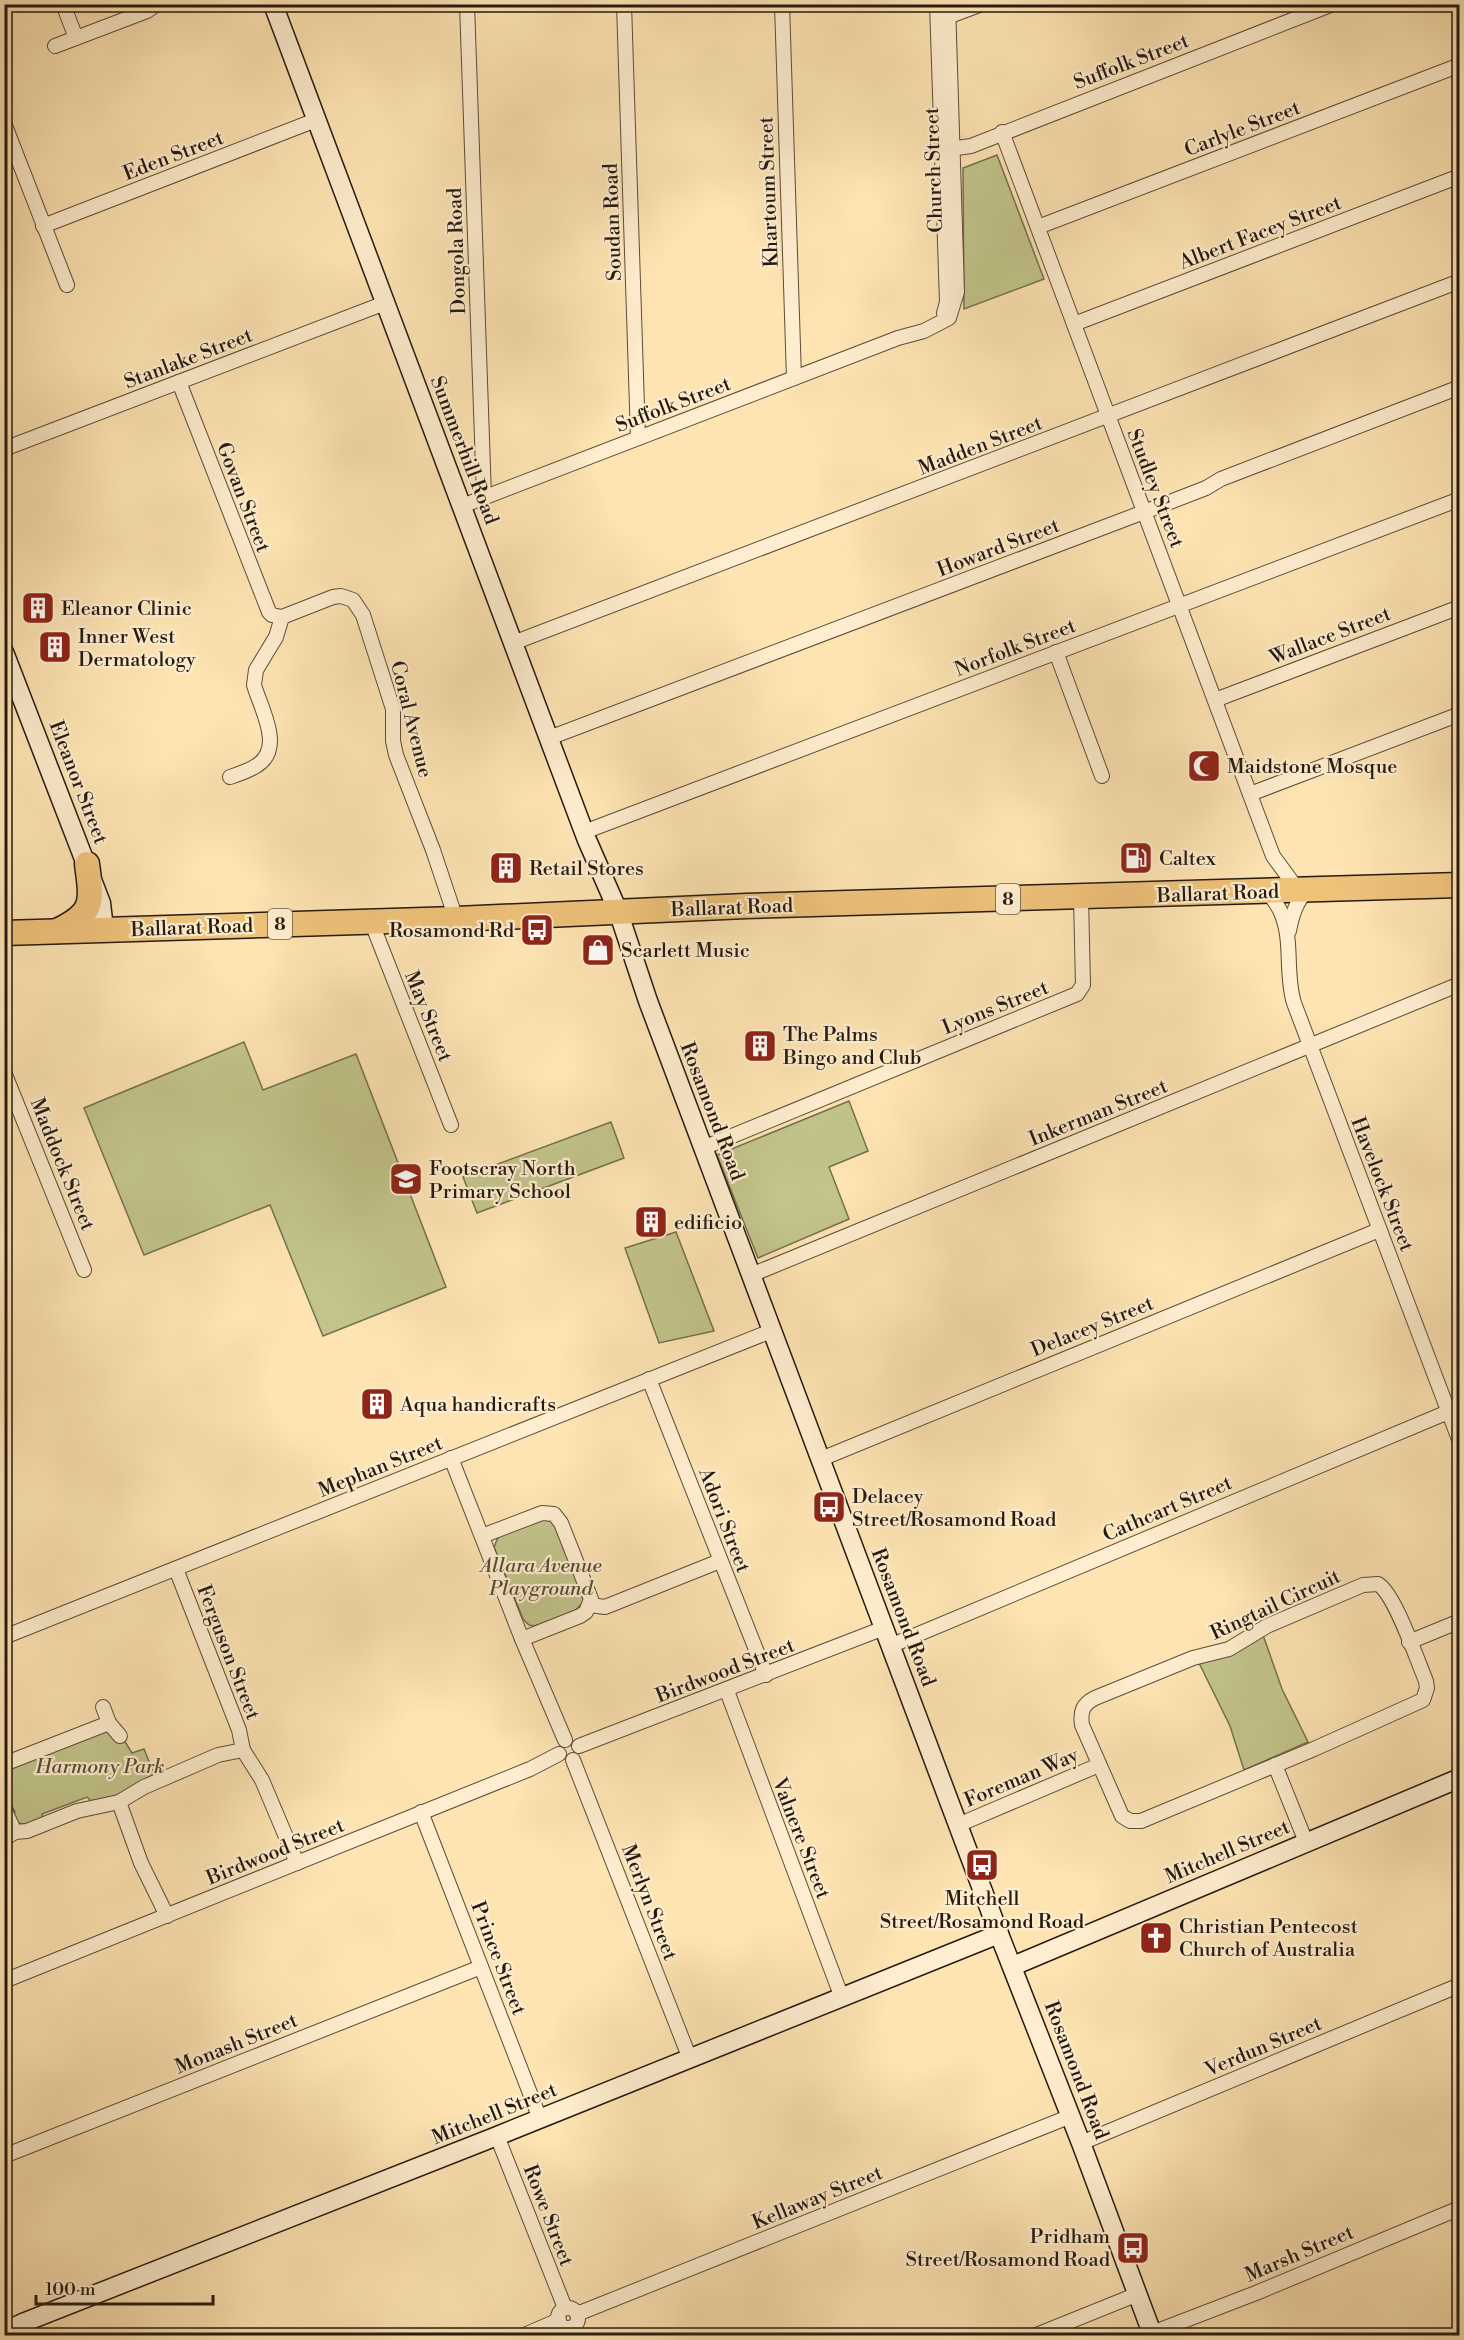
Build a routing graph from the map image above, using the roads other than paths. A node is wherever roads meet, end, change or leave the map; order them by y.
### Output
1 (63, 4) edge
2 (157, 4) edge
3 (273, 4) edge
4 (467, 4) edge
5 (624, 4) edge
6 (782, 4) edge
7 (937, 4) edge
8 (982, 4) edge
9 (1333, 4) edge
10 (944, 14) edge
11 (76, 38) junction
12 (55, 46) dead end
13 (1460, 65) edge
14 (316, 120) junction
15 (4, 123) edge
16 (1002, 132) junction
17 (947, 150) junction
18 (1460, 176) edge
19 (44, 226) junction
20 (1038, 227) junction
21 (1460, 281) edge
22 (67, 285) dead end
23 (385, 303) junction
24 (936, 323) joint
25 (1074, 324) junction
26 (794, 378) junction
27 (179, 382) junction
28 (1460, 387) edge
29 (1108, 416) junction
30 (638, 438) junction
31 (4, 449) edge
32 (484, 497) junction
33 (1460, 499) edge
34 (462, 506) junction
35 (1144, 512) junction
36 (1180, 606) junction
37 (1460, 607) edge
38 (282, 617) junction
39 (513, 643) junction
40 (4, 652) edge
41 (1056, 652) junction
42 (1215, 700) junction
43 (1460, 714) edge
44 (549, 738) junction
45 (1102, 776) dead end
46 (230, 777) dead end
47 (1250, 794) junction
48 (584, 832) junction
49 (1274, 856) junction
50 (87, 864) junction
51 (1460, 885) edge
52 (1303, 890) junction
53 (1269, 891) junction
54 (1081, 897) junction
55 (618, 911) junction
56 (456, 919) junction
57 (371, 921) junction
58 (104, 929) junction
59 (57, 931) junction
60 (4, 933) edge
61 (1288, 936) junction
62 (1460, 984) edge
63 (1310, 1045) junction
64 (4, 1072) edge
65 (452, 1125) dead end
66 (703, 1148) junction
67 (1379, 1230) junction
68 (84, 1270) dead end
69 (751, 1275) junction
70 (771, 1331) junction
71 (649, 1379) junction
72 (1454, 1410) edge
73 (1460, 1442) edge
74 (451, 1458) junction
75 (820, 1459) junction
76 (482, 1536) junction
77 (720, 1561) junction
78 (176, 1569) junction
79 (590, 1605) junction
80 (1460, 1621) edge
81 (884, 1628) junction
82 (4, 1637) edge
83 (522, 1639) junction
84 (1409, 1642) junction
85 (890, 1646) junction
86 (766, 1675) junction
87 (727, 1691) junction
88 (103, 1707) dead end
89 (109, 1723) junction
90 (120, 1736) dead end
91 (565, 1740) junction
92 (243, 1750) junction
93 (576, 1753) junction
94 (559, 1754) junction
95 (4, 1764) edge
96 (1275, 1764) junction
97 (1099, 1765) junction
98 (1460, 1778) edge
99 (120, 1802) junction
100 (4, 1809) edge
101 (421, 1812) junction
102 (958, 1826) junction
103 (10, 1835) edge
104 (1306, 1842) junction
105 (297, 1863) junction
106 (167, 1916) junction
107 (999, 1934) junction
108 (1013, 1966) junction
109 (481, 1967) junction
110 (4, 1981) edge
111 (1460, 1985) edge
112 (842, 1998) junction
113 (690, 2059) junction
114 (1071, 2116) junction
115 (540, 2119) junction
116 (497, 2136) junction
117 (1082, 2142) junction
118 (4, 2156) edge
119 (1460, 2208) edge
120 (1138, 2294) junction
121 (570, 2321) edge
122 (4, 2332) edge
123 (1153, 2334) edge
124 (522, 2336) edge
125 (1034, 2336) edge

1 - 11 street
2 - 11 street
3 - 14 street, Summerhill Road
4 - 32 street, Dongola Road
5 - 30 street, Soudan Road
6 - 26 street, Khartoum Street
7 - 10 street, Church Street
8 - 10 street
9 - 16 street, Suffolk Street
10 - 17 street, Church Street
11 - 12 street
13 - 20 street, Carlyle Street
14 - 19 street, Eden Street
14 - 23 street, Summerhill Road
15 - 19 street
16 - 17 street, Suffolk Street
16 - 20 street, Studley Street
17 - 24 street, Church Street
18 - 25 street, Albert Facey Street
19 - 22 street
20 - 25 street, Studley Street
21 - 29 street, Madden Street
23 - 27 street, Stanlake Street
23 - 34 street, Summerhill Road
24 - 26 street, Suffolk Street
25 - 29 street, Studley Street
26 - 30 street, Suffolk Street
27 - 31 street, Stanlake Street
27 - 38 street, Govan Street
28 - 35 street, Howard Street
29 - 35 street, Studley Street
29 - 39 street, Madden Street
30 - 32 street, Suffolk Street
32 - 34 street, Suffolk Street
33 - 36 street, Norfolk Street
34 - 39 street, Summerhill Road
35 - 36 street, Studley Street
35 - 44 street, Howard Street
36 - 41 street, Norfolk Street
36 - 42 street, Studley Street
37 - 42 street, Wallace Street
38 - 46 street
38 - 56 street, Coral Avenue
39 - 44 street, Summerhill Road
40 - 50 street, Eleanor Street
41 - 45 street
41 - 48 street, Norfolk Street
42 - 47 street, Studley Street
43 - 47 street
44 - 48 street, Summerhill Road
47 - 49 street, Studley Street
48 - 55 street, Summerhill Road
49 - 52 street, Studley Street
49 - 53 street, Studley Street
50 - 58 street, Eleanor Street
50 - 59 highway
51 - 52 highway, Ballarat Road / 8
52 - 53 highway, Ballarat Road / 8
52 - 61 street, Havelock Street
53 - 54 highway, Ballarat Road / 8
53 - 61 street, Havelock Street
54 - 55 highway, Ballarat Road / 8
54 - 66 street, Lyons Street
55 - 56 highway, Ballarat Road / 8
55 - 66 street, Rosamond Road
56 - 57 highway, Ballarat Road / 8
57 - 58 highway, Ballarat Road / 8
57 - 65 street, May Street
58 - 59 highway, Ballarat Road / 8
59 - 60 highway, Ballarat Road / 8
61 - 63 street, Havelock Street
62 - 63 street, Inkerman Street
63 - 67 street, Havelock Street
63 - 69 street, Inkerman Street
64 - 68 street, Maddock Street
66 - 69 street, Rosamond Road
67 - 72 street, Havelock Street
67 - 75 street, Delacey Street
69 - 70 street, Rosamond Road
70 - 71 street, Mephan Street
70 - 75 street, Rosamond Road
71 - 74 street, Mephan Street
71 - 77 street, Adori Street
72 - 73 street, Havelock Street
72 - 85 street, Cathcart Street
74 - 76 street
74 - 78 street, Mephan Street
75 - 81 street, Rosamond Road
76 - 79 street
76 - 83 street
77 - 79 street
77 - 86 street, Adori Street
78 - 82 street, Mephan Street
78 - 92 street, Ferguson Street
79 - 83 street
80 - 84 street
81 - 85 street, Rosamond Road
81 - 86 street, Birdwood Street
83 - 91 street
84 - 96 street, Ringtail Circuit
84 - 97 street, Ringtail Circuit
85 - 102 street, Rosamond Road
86 - 87 street, Birdwood Street
87 - 93 street, Birdwood Street
87 - 112 street, Valnere Street
88 - 89 street
89 - 90 street
89 - 95 street
91 - 93 street
91 - 94 street
92 - 99 street
92 - 105 street, Ferguson Street
93 - 94 street
93 - 113 street, Merlyn Street
94 - 101 street, Birdwood Street
96 - 97 street, Ringtail Circuit
96 - 104 street
97 - 102 street, Foreman Way
98 - 104 street, Mitchell Street
99 - 103 street
99 - 106 street
100 - 103 street
101 - 105 street, Birdwood Street
101 - 109 street, Prince Street
102 - 107 street, Rosamond Road
104 - 108 street, Mitchell Street
105 - 106 street, Birdwood Street
106 - 110 street, Birdwood Street
107 - 108 street, Rosamond Road
107 - 112 street, Mitchell Street
108 - 114 street, Rosamond Road
109 - 115 street, Prince Street
109 - 118 street, Monash Street
111 - 117 street, Verdun Street
112 - 113 street, Mitchell Street
113 - 115 street, Mitchell Street
114 - 117 street, Rosamond Road
114 - 121 street, Kellaway Street
115 - 116 street, Mitchell Street
116 - 121 street, Rowe Street
116 - 122 street, Mitchell Street
117 - 120 street, Rosamond Road
119 - 123 street, Marsh Street
120 - 123 street, Rosamond Road
120 - 125 street
121 - 124 street, Kellaway Street

